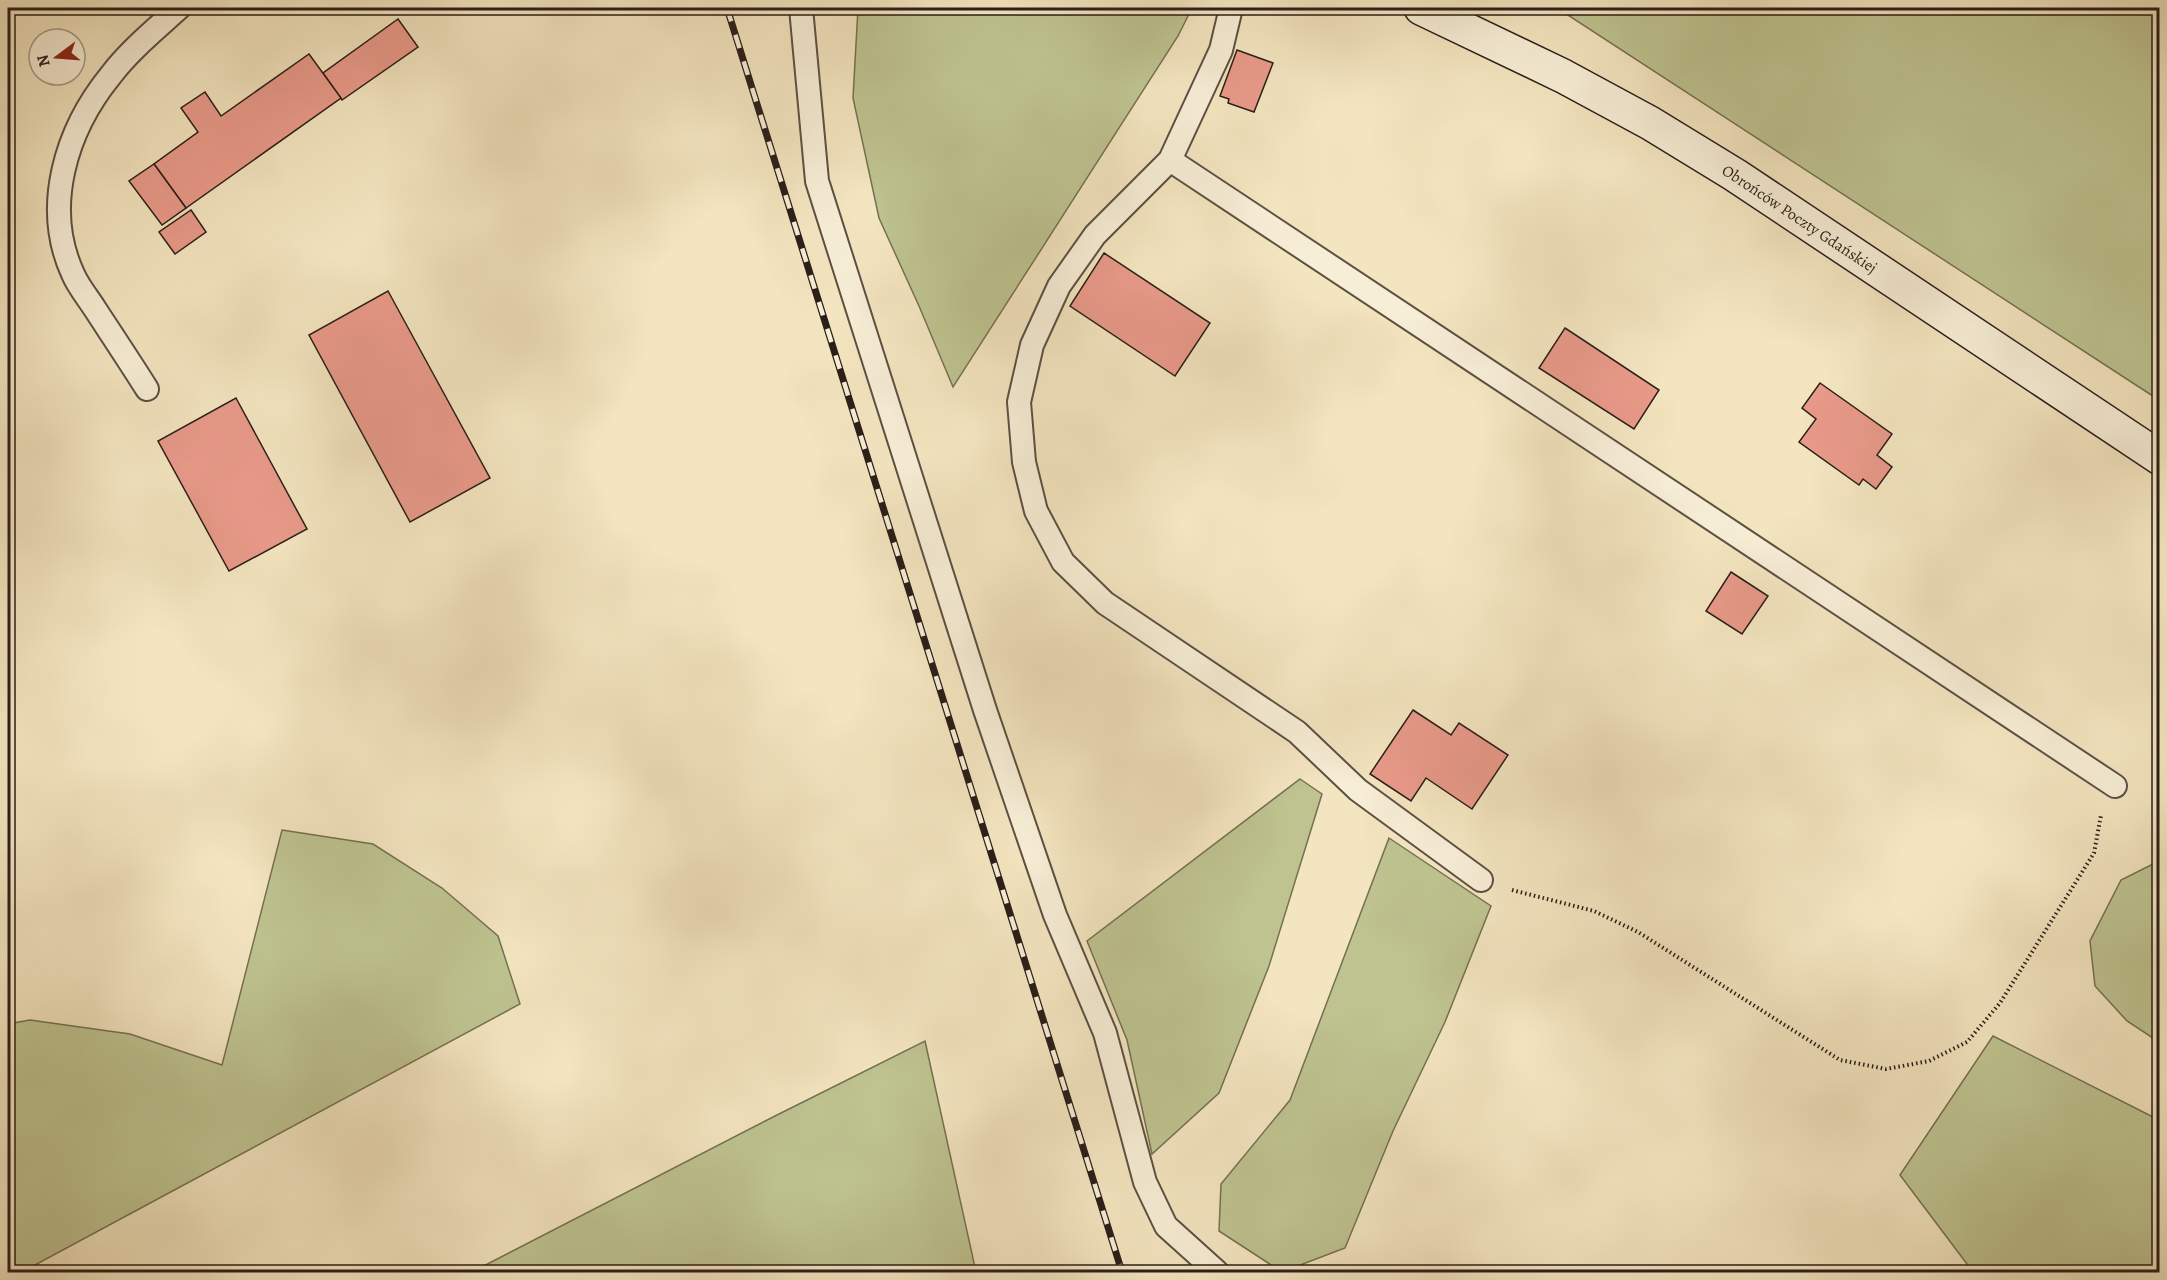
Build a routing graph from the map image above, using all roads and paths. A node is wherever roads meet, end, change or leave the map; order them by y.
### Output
1 (179, 8) edge
2 (801, 8) edge
3 (1231, 8) edge
4 (1421, 8) edge
5 (1170, 160) junction
6 (147, 389) dead end
7 (2160, 458) edge
8 (2095, 773) junction
9 (2115, 786) dead end
10 (1480, 880) joint
11 (1217, 1272) edge

1 - 6 lane
2 - 11 lane
3 - 5 lane
4 - 7 main road, Obrońców Poczty Gdańskiej
5 - 8 lane
5 - 10 lane
8 - 9 lane
8 - 10 path

